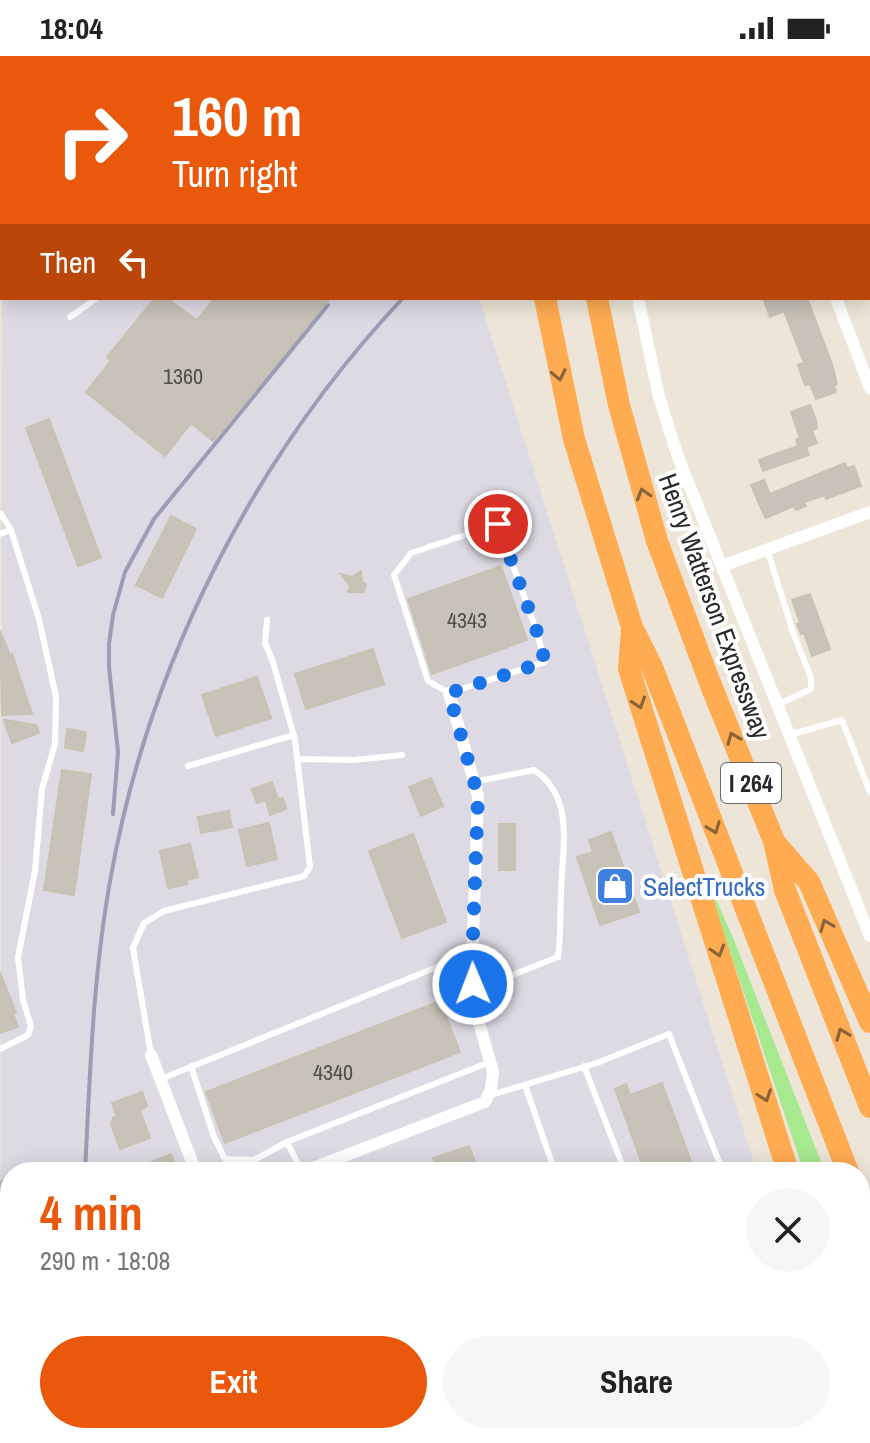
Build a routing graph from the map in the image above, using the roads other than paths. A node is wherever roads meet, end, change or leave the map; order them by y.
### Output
1 (94, 300) edge
2 (545, 300) edge
3 (597, 300) edge
4 (638, 300) edge
5 (837, 300) edge
6 (70, 317) dead end
7 (870, 388) edge
8 (870, 512) edge
9 (0, 513) edge
10 (11, 530) junction
11 (0, 534) edge
12 (767, 549) junction
13 (722, 566) junction
14 (267, 620) dead end
15 (632, 627) junction
16 (449, 693) junction
17 (777, 705) junction
18 (294, 735) junction
19 (789, 735) junction
20 (402, 755) dead end
21 (298, 759) junction
22 (188, 766) dead end
23 (474, 782) junction
24 (870, 792) edge
25 (774, 841) junction
26 (870, 936) edge
27 (472, 963) junction
28 (473, 984) junction
29 (870, 1022) edge
30 (0, 1049) edge
31 (151, 1055) joint
32 (490, 1062) junction
33 (191, 1066) junction
34 (584, 1066) junction
35 (160, 1079) junction
36 (525, 1085) junction
37 (488, 1096) junction
38 (870, 1107) edge
39 (287, 1142) junction
40 (192, 1162) edge
41 (297, 1162) edge
42 (328, 1162) edge
43 (552, 1162) edge
44 (621, 1162) edge
45 (719, 1162) edge
46 (785, 1162) edge
47 (844, 1162) edge

1 - 6 lane
2 -> 15 highway, I 264
25 -> 3 highway, Henry Watterson Expressway / I 264
4 - 13 street
5 - 7 street
8 - 12 street
9 - 10 lane
10 - 11 lane
10 - 30 lane
12 - 13 street
12 - 17 lane
13 - 17 street
14 - 18 lane
15 -> 46 highway
15 -> 47 highway, I 264
16 - 16 lane
16 - 23 street
17 - 19 street
18 - 21 lane
18 - 22 lane
19 - 24 lane
19 - 26 street
20 - 21 lane
21 - 31 lane
23 - 27 street
23 - 28 lane
29 -> 25 highway
38 -> 25 highway, Henry Watterson Expressway / I 264
27 - 28 street
27 - 33 lane
28 - 32 street
31 - 35 street
32 - 37 street
32 - 39 lane
33 - 35 lane
33 - 39 lane
34 - 36 lane
34 - 44 lane
34 - 45 lane
35 - 40 street
36 - 37 lane
36 - 43 lane
37 - 42 street
39 - 41 lane

